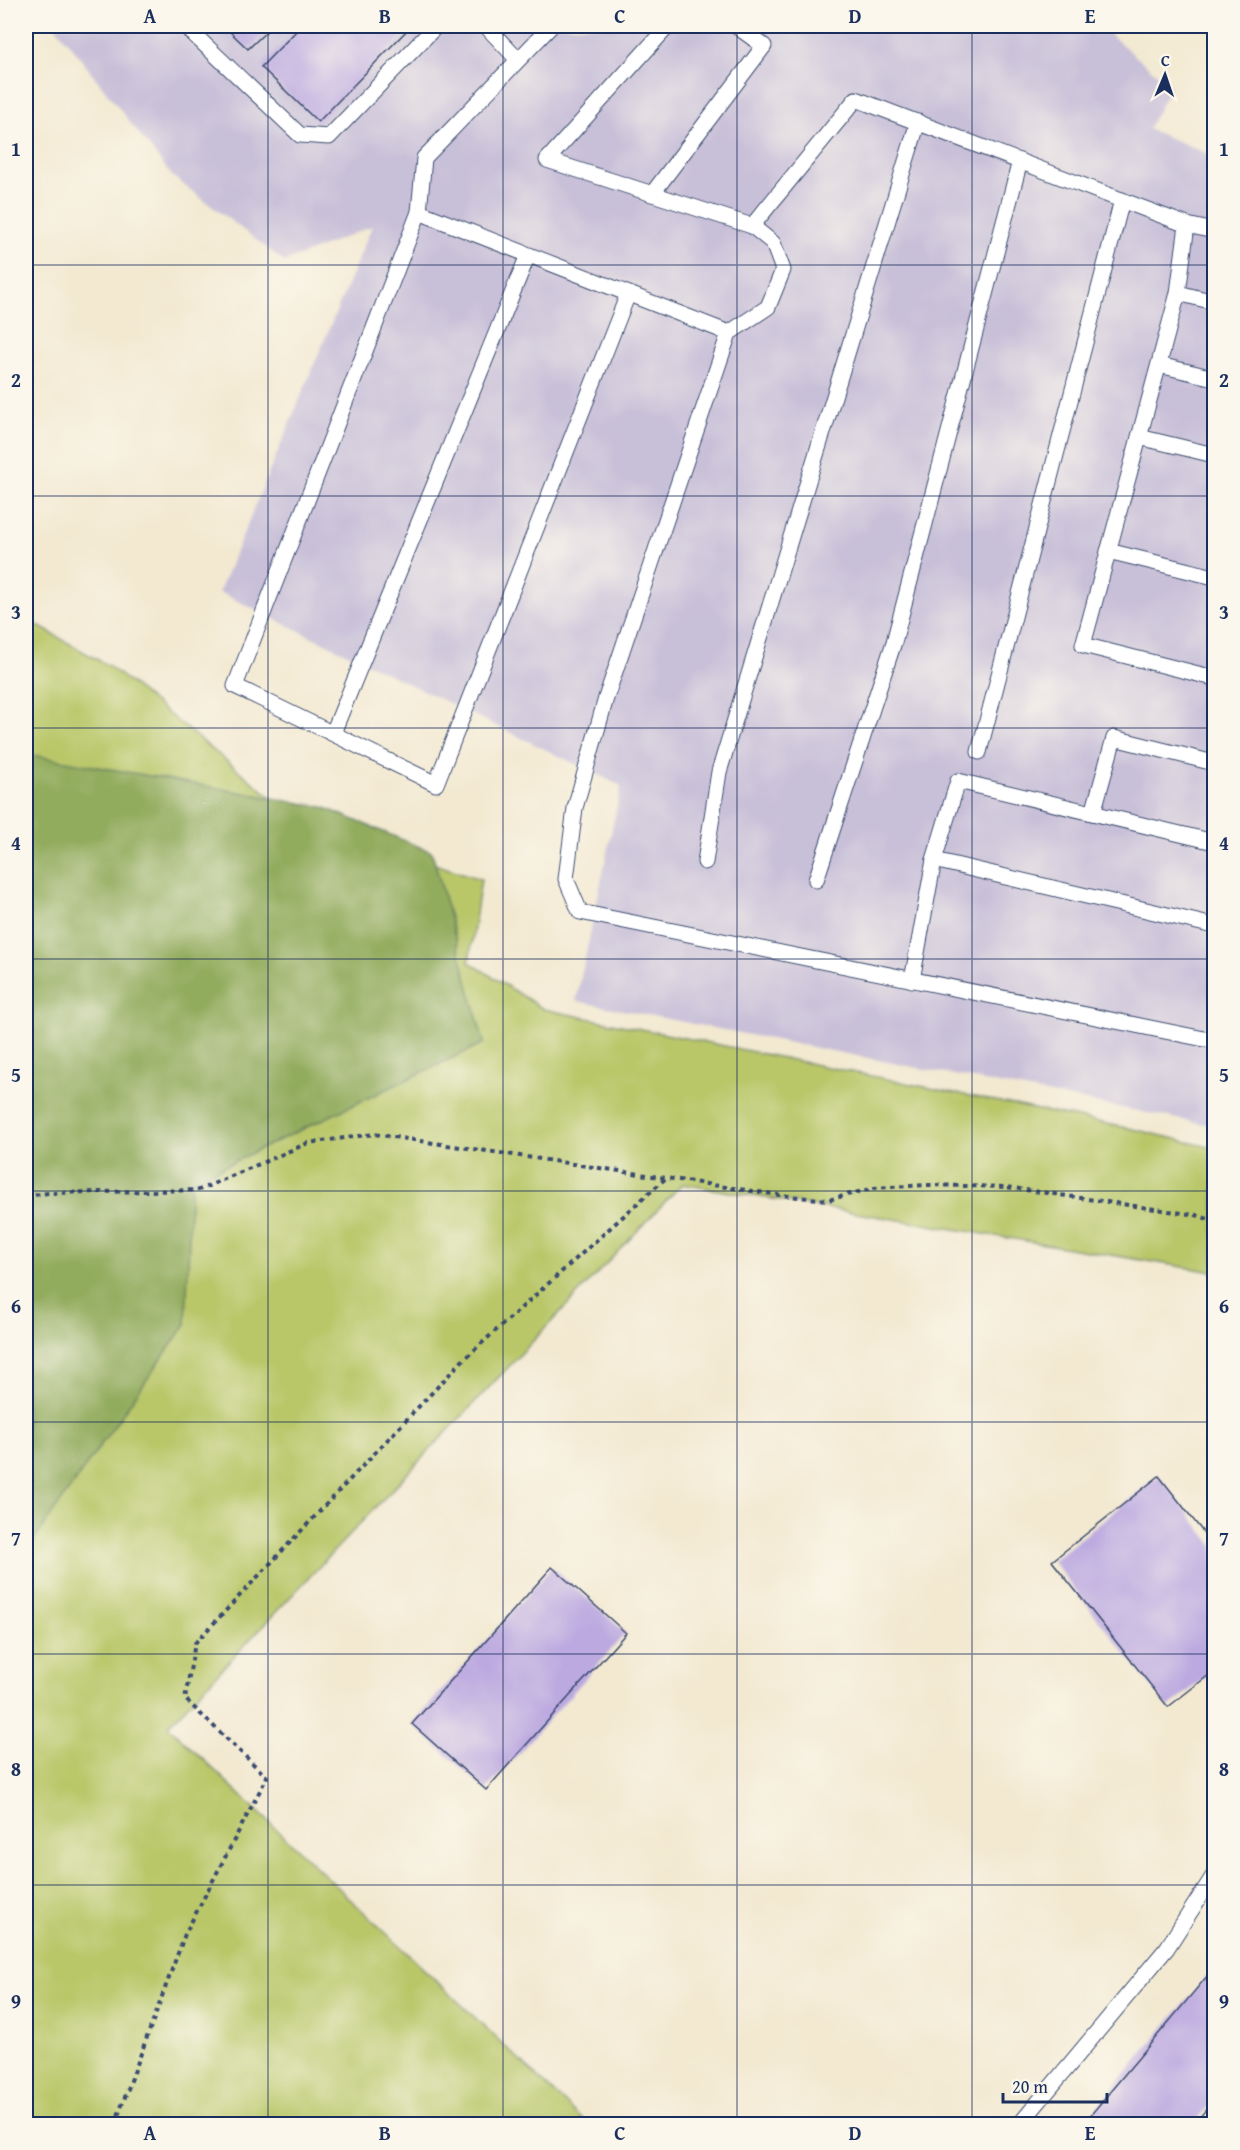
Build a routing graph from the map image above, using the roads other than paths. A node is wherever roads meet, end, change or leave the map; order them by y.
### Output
1 (185, 26) edge
2 (436, 26) edge
3 (486, 26) edge
4 (551, 26) edge
5 (668, 26) edge
6 (736, 26) edge
7 (518, 60) junction
8 (918, 122) junction
9 (1020, 161) junction
10 (652, 194) junction
11 (1122, 200) junction
12 (419, 212) junction
13 (1187, 225) junction
14 (752, 226) junction
15 (1215, 231) edge
16 (528, 255) junction
17 (1178, 293) junction
18 (628, 294) junction
19 (1215, 302) edge
20 (729, 333) junction
21 (1159, 365) junction
22 (1215, 378) edge
23 (1139, 437) junction
24 (1215, 455) edge
25 (1108, 551) junction
26 (1215, 577) edge
27 (1215, 678) edge
28 (333, 733) junction
29 (979, 752) dead end
30 (1215, 763) edge
31 (1093, 813) junction
32 (1215, 842) edge
33 (934, 860) junction
34 (705, 862) dead end
35 (816, 880) dead end
36 (1215, 926) edge
37 (912, 980) junction
38 (1215, 1041) edge
39 (1215, 1875) edge
40 (1020, 2124) edge

1 - 2 lane
3 - 7 lane
4 - 7 lane
5 - 10 lane
6 - 10 lane
7 - 12 lane
8 - 9 lane
8 - 14 lane
8 - 34 lane
9 - 11 lane
9 - 35 lane
10 - 14 lane
11 - 13 lane
11 - 29 lane
12 - 16 lane
12 - 28 lane
13 - 15 lane
13 - 17 lane
14 - 20 lane
16 - 18 lane
16 - 28 lane
17 - 19 lane
17 - 21 lane
18 - 20 lane
18 - 28 lane
20 - 37 lane
21 - 22 lane
21 - 23 lane
23 - 24 lane
23 - 25 lane
25 - 26 lane
25 - 27 lane
30 - 31 lane
31 - 32 lane
31 - 33 lane
33 - 36 lane
33 - 37 lane
37 - 38 lane
39 - 40 lane

